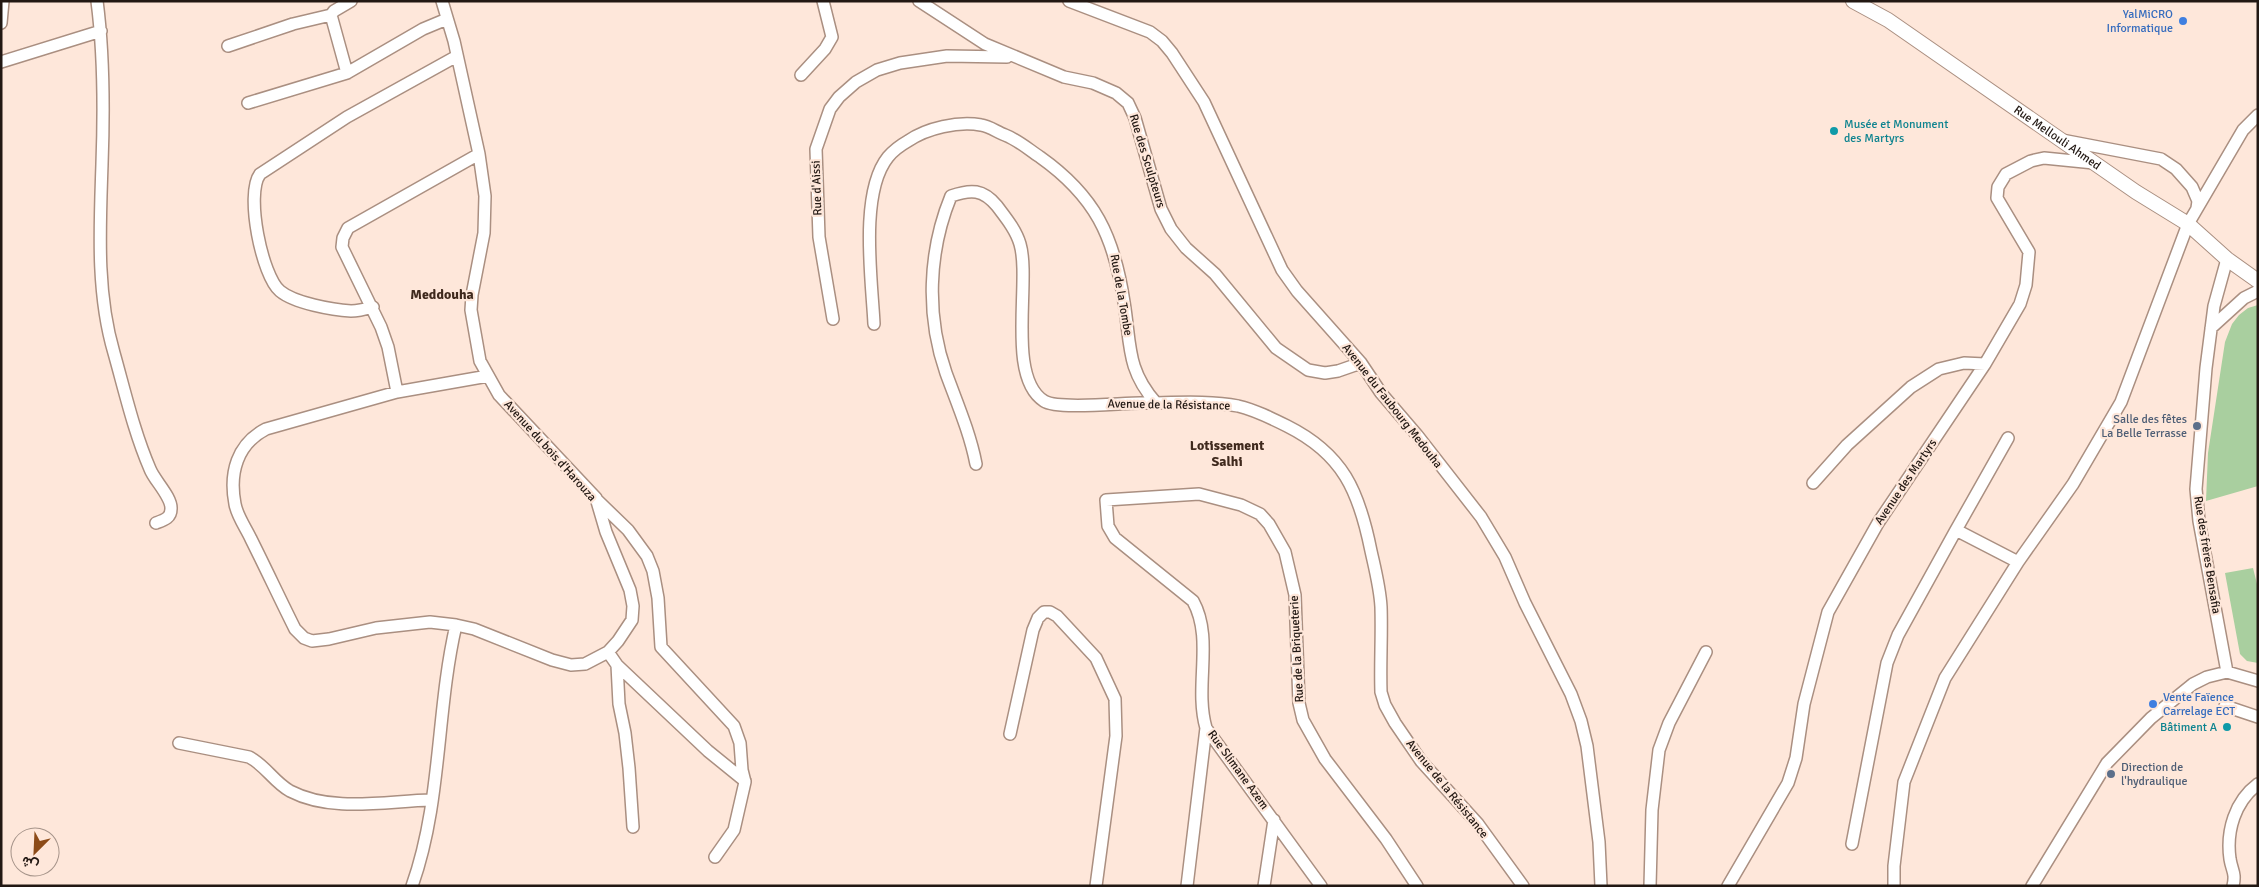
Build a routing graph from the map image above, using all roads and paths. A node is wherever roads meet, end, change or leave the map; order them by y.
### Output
1 (3, 1) edge
2 (97, 1) edge
3 (351, 1) edge
4 (442, 1) edge
5 (823, 1) edge
6 (919, 1) edge
7 (1069, 1) edge
8 (1853, 1) edge
9 (331, 15) junction
10 (447, 19) junction
11 (1, 23) edge
12 (101, 31) junction
13 (228, 46) dead end
14 (457, 56) junction
15 (1014, 57) junction
16 (1, 62) edge
17 (347, 73) junction
18 (801, 75) dead end
19 (248, 103) dead end
20 (2258, 115) edge
21 (2060, 139) junction
22 (479, 154) junction
23 (2094, 163) junction
24 (2197, 208) junction
25 (2188, 224) junction
26 (2227, 259) junction
27 (2258, 281) edge
28 (2258, 291) edge
29 (373, 307) junction
30 (833, 319) dead end
31 (874, 324) dead end
32 (2211, 328) junction
33 (1361, 363) junction
34 (1986, 364) junction
35 (488, 376) junction
36 (397, 392) junction
37 (1156, 403) junction
38 (2008, 438) dead end
39 (976, 464) dead end
40 (1812, 483) dead end
41 (596, 498) junction
42 (1106, 500) joint
43 (156, 523) dead end
44 (1956, 530) junction
45 (2018, 562) junction
46 (456, 625) junction
47 (608, 652) junction
48 (1706, 652) dead end
49 (617, 665) junction
50 (2227, 672) junction
51 (2258, 682) edge
52 (2225, 706) dead end
53 (2258, 717) edge
54 (1206, 728) junction
55 (1010, 734) dead end
56 (179, 744) dead end
57 (745, 782) junction
58 (2258, 784) edge
59 (431, 800) junction
60 (1274, 820) junction
61 (633, 827) dead end
62 (1852, 844) dead end
63 (715, 857) dead end
64 (412, 886) edge
65 (1096, 886) edge
66 (1187, 886) edge
67 (1264, 886) edge
68 (1321, 886) edge
69 (1417, 886) edge
70 (1523, 886) edge
71 (1601, 886) edge
72 (1650, 886) edge
73 (1728, 886) edge
74 (1894, 886) edge
75 (2032, 886) edge
76 (2233, 886) edge

1 - 11 street
2 - 12 street
3 - 9 street
4 - 10 street, Avenue du bois d'Harouza
5 - 18 street
6 - 15 street, Rue des Sculpteurs
7 - 33 street, Avenue du Faubourg Medouha
8 - 21 street, Rue Mellouli Ahmed
9 - 13 street
9 - 17 street
10 - 14 street, Avenue du bois d'Harouza
10 - 17 street
12 - 16 street
12 - 43 street
14 - 22 street, Avenue du bois d'Harouza
14 - 29 street
15 - 30 street, Rue d'Aissi
15 - 33 street, Rue des Sculpteurs
17 - 19 street
20 - 24 street
21 - 23 street, Rue Mellouli Ahmed
21 - 24 street
22 - 29 street
22 - 35 street, Avenue du bois d'Harouza
23 - 25 street, Rue Mellouli Ahmed
23 - 34 street, Avenue des Martyrs
24 - 25 street
25 - 26 street, Rue Mellouli Ahmed
25 - 45 street
26 - 27 street, Rue Mellouli Ahmed
26 - 32 street, Rue des frères Bensafia
28 - 32 street
29 - 36 street
31 - 37 street, Rue de la Tombe
32 - 50 street, Rue des frères Bensafia
33 - 71 street, Avenue du Faubourg Medouha
34 - 40 street
34 - 73 street, Avenue des Martyrs
35 - 36 street, Avenue du bois d'Harouza
35 - 41 street, Avenue du bois d'Harouza
36 - 46 street, Avenue du bois d'Harouza
37 - 39 street, Avenue de la Résistance
37 - 70 street, Avenue de la Résistance
38 - 44 street
41 - 47 street, Avenue du bois d'Harouza
41 - 57 street
42 - 54 street, Rue Slimane Azem
42 - 69 street, Rue de la Briqueterie
44 - 45 street
44 - 62 street
45 - 74 street
46 - 47 street, Avenue du bois d'Harouza
46 - 59 street
47 - 49 street
48 - 72 street
49 - 57 street
49 - 61 street
50 - 51 street
50 - 75 street
52 - 53 street
54 - 60 street, Rue Slimane Azem
54 - 66 street
55 - 65 street
56 - 59 street
57 - 63 street
58 - 76 street
59 - 64 street
60 - 67 street
60 - 68 street, Rue Slimane Azem

